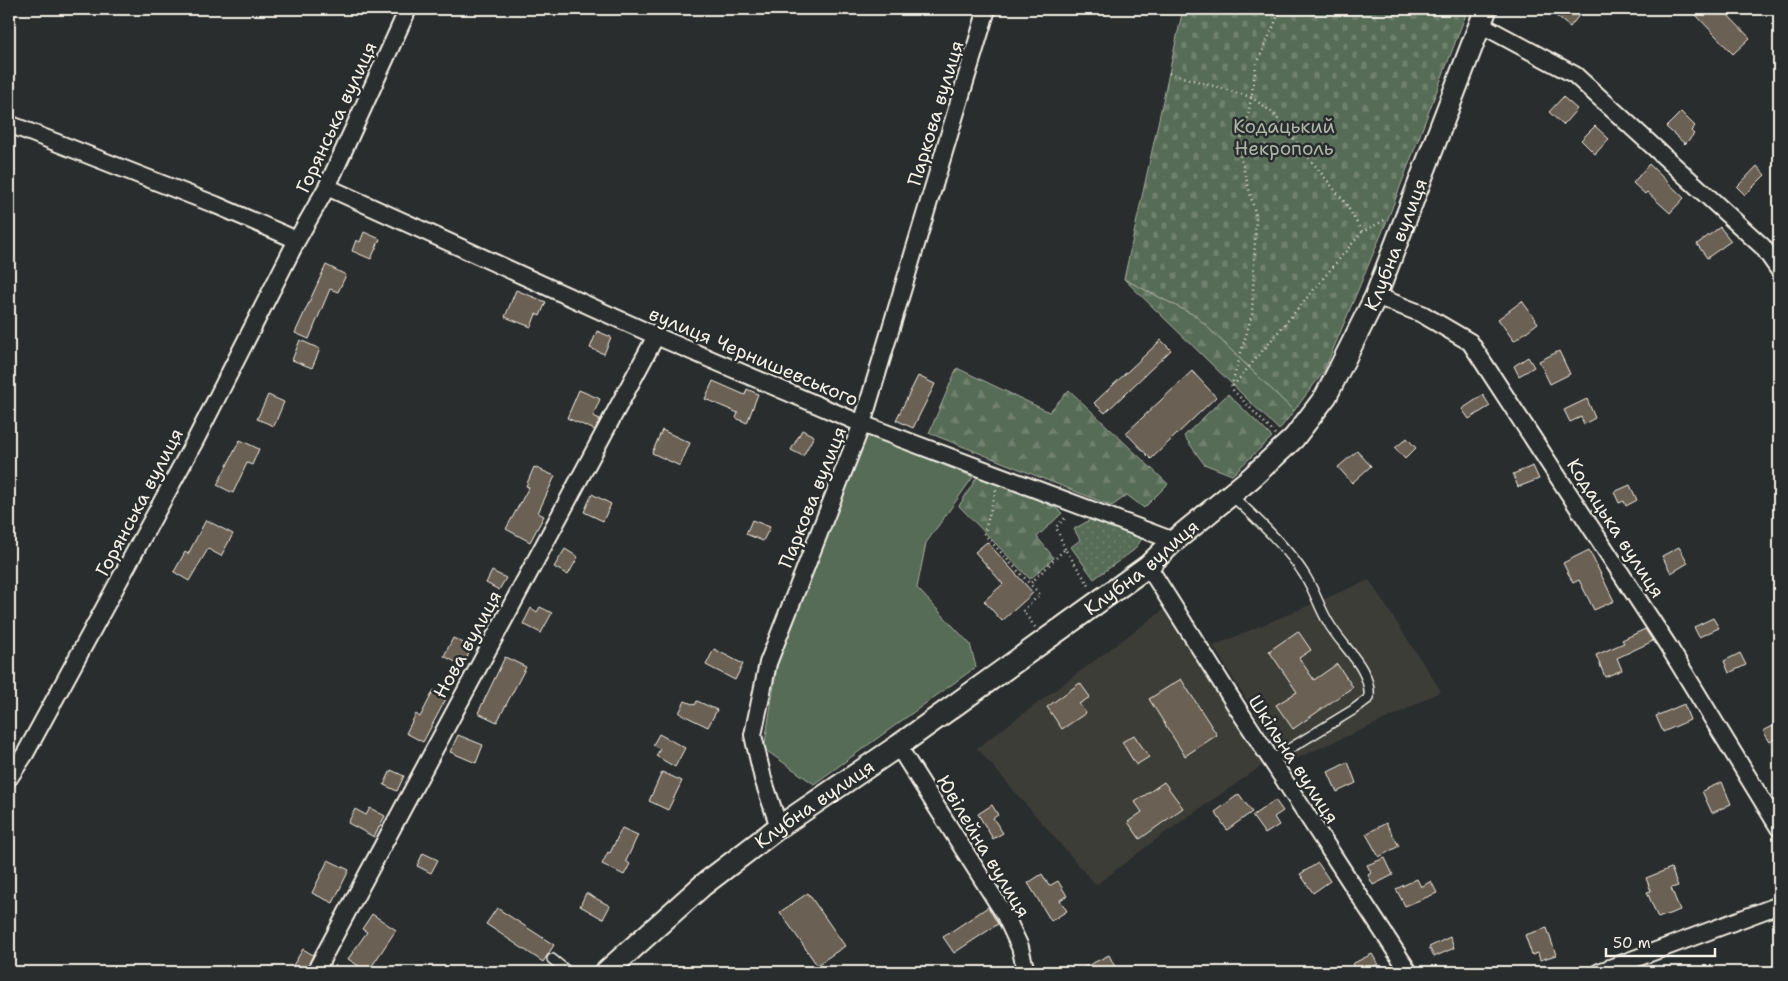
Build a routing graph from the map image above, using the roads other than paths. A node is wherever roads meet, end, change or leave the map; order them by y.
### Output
1 (408, 9) edge
2 (987, 9) edge
3 (1483, 16) edge
4 (9, 124) edge
5 (327, 187) junction
6 (297, 240) junction
7 (1779, 270) edge
8 (1376, 296) junction
9 (656, 336) junction
10 (862, 424) junction
11 (1231, 495) junction
12 (1174, 540) junction
13 (1148, 566) junction
14 (898, 746) junction
15 (1271, 760) junction
16 (9, 778) edge
17 (779, 827) junction
18 (1779, 828) edge
19 (1779, 905) edge
20 (552, 959) dead end
21 (315, 972) edge
22 (568, 972) edge
23 (606, 972) edge
24 (1026, 972) edge
25 (1409, 972) edge
26 (1599, 972) edge

1 - 5 street, Горянська вулиця
2 - 10 street, Паркова вулиця
3 - 7 street
3 - 8 street, Клубна вулиця
4 - 6 street
5 - 6 street, Горянська вулиця
5 - 9 street, вулиця Чернишевського
6 - 16 street, Горянська вулиця
8 - 11 street, Клубна вулиця
8 - 18 street, Кодацька вулиця
9 - 10 street, вулиця Чернишевського
9 - 21 street, Нова вулиця
10 - 12 street, вулиця Чернишевського
10 - 17 street, Паркова вулиця
11 - 12 street, Клубна вулиця
11 - 15 lane
12 - 13 street, Клубна вулиця
13 - 14 street, Клубна вулиця
13 - 15 street, Шкільна вулиця
14 - 17 street, Клубна вулиця
14 - 24 street, Ювілейна вулиця
15 - 25 street, Шкільна вулиця
17 - 23 street, Клубна вулиця
19 - 26 street
20 - 22 lane

